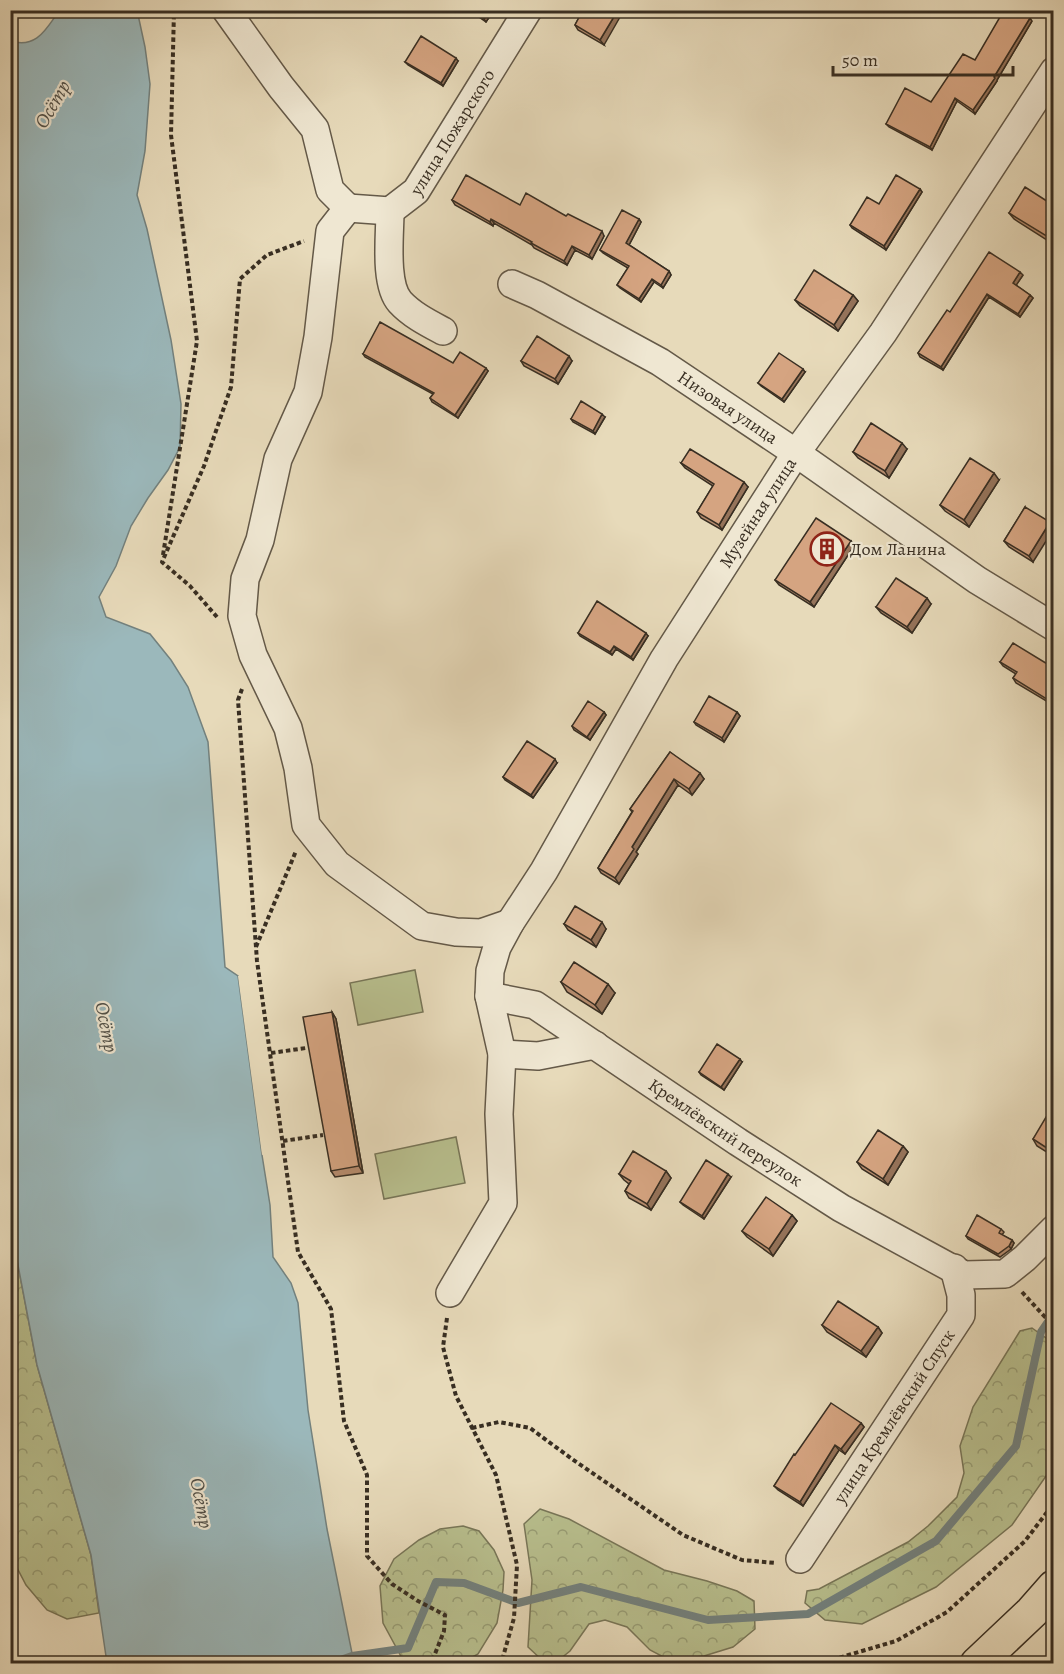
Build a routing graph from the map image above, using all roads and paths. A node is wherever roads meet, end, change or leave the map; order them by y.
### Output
1 (174, 10) edge
2 (226, 10) edge
3 (528, 10) edge
4 (1053, 71) edge
5 (348, 208) junction
6 (390, 211) junction
7 (330, 231) junction
8 (512, 284) dead end
9 (443, 331) dead end
10 (796, 453) junction
11 (162, 562) junction
12 (218, 618) dead end
13 (1053, 627) edge
14 (253, 655) junction
15 (306, 825) junction
16 (510, 923) junction
17 (256, 947) junction
18 (489, 983) junction
19 (595, 1045) junction
20 (306, 1048) edge
21 (271, 1053) junction
22 (502, 1054) junction
23 (323, 1135) edge
24 (283, 1142) junction
25 (1053, 1229) edge
26 (959, 1271) junction
27 (1005, 1274) junction
28 (450, 1293) joint
29 (1053, 1322) edge
30 (472, 1428) junction
31 (1053, 1503) edge
32 (791, 1561) joint
33 (1053, 1587) edge
34 (431, 1664) edge
35 (501, 1664) edge
36 (818, 1664) edge
37 (977, 1664) edge

1 - 11 path
2 - 5 street
3 - 6 street, улица Пожарского
4 - 10 street, Музейная улица
5 - 6 street
5 - 7 street
6 - 9 street
7 - 11 path
7 - 14 street
8 - 10 street, Низовая улица
10 - 13 street, Низовая улица
10 - 16 street, Музейная улица
11 - 12 path
14 - 15 street
14 - 17 path
15 - 16 street
15 - 17 path
16 - 18 street, Музейная улица
17 - 21 path
18 - 19 street, Кремлёвский переулок
18 - 22 street
19 - 22 street
19 - 26 street, Кремлёвский переулок
20 - 21 path
21 - 24 path
22 - 28 street
23 - 24 path
24 - 34 path
25 - 27 street
26 - 27 street
26 - 32 street, улица Кремлёвский Спуск
27 - 29 path
28 - 30 path
30 - 32 path
30 - 35 path
31 - 36 path
33 - 37 main road

